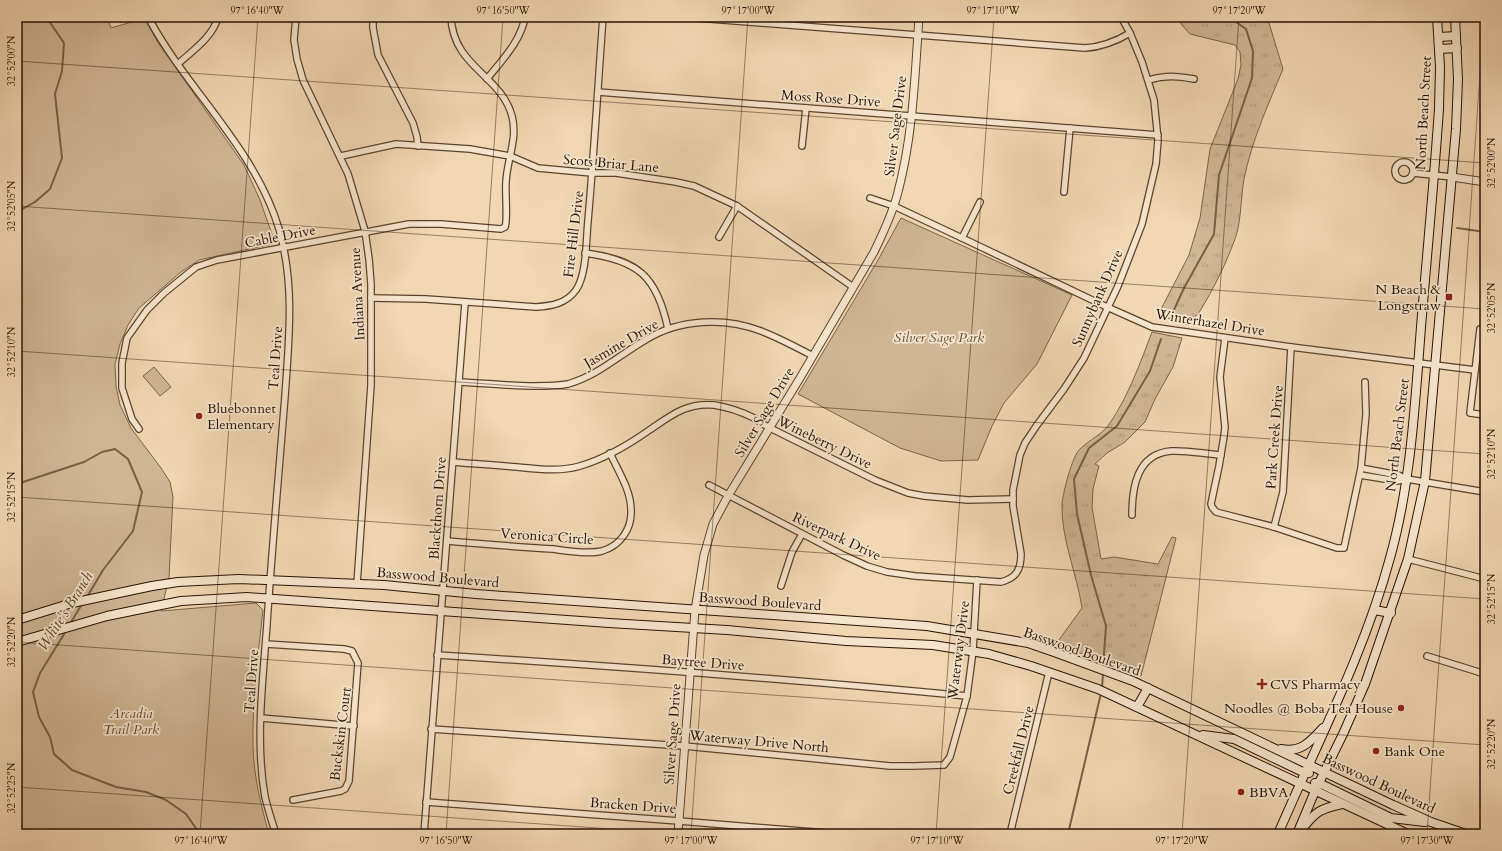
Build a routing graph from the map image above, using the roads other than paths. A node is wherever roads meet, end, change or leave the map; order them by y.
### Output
1 (148, 17) edge
2 (218, 17) edge
3 (296, 17) edge
4 (373, 17) edge
5 (451, 17) edge
6 (525, 17) edge
7 (603, 17) edge
8 (684, 17) edge
9 (919, 17) edge
10 (1121, 17) edge
11 (1437, 17) edge
12 (1455, 17) edge
13 (1130, 33) junction
14 (918, 36) junction
15 (1456, 36) junction
16 (1439, 37) junction
17 (1457, 48) junction
18 (1439, 49) junction
19 (178, 64) junction
20 (487, 79) junction
21 (1194, 79) dead end
22 (1149, 80) junction
23 (598, 92) junction
24 (806, 108) junction
25 (912, 116) junction
26 (1070, 128) junction
27 (1158, 135) junction
28 (418, 146) junction
29 (802, 146) dead end
30 (341, 156) junction
31 (510, 156) junction
32 (592, 173) junction
33 (1413, 173) dead end
34 (1434, 176) junction
35 (1452, 177) junction
36 (1485, 182) edge
37 (1064, 192) dead end
38 (870, 198) dead end
39 (980, 202) dead end
40 (737, 206) junction
41 (894, 206) junction
42 (365, 232) junction
43 (719, 237) dead end
44 (962, 238) junction
45 (283, 247) junction
46 (585, 254) junction
47 (853, 287) junction
48 (371, 298) junction
49 (465, 303) junction
50 (1108, 307) junction
51 (668, 329) junction
52 (1485, 329) edge
53 (1225, 338) junction
54 (1291, 347) junction
55 (813, 356) junction
56 (1418, 363) junction
57 (1435, 366) junction
58 (1475, 370) junction
59 (459, 382) junction
60 (1365, 382) dead end
61 (1485, 414) edge
62 (770, 428) junction
63 (139, 429) dead end
64 (610, 453) junction
65 (1221, 455) junction
66 (453, 462) junction
67 (1360, 471) junction
68 (1407, 479) junction
69 (1425, 481) junction
70 (709, 485) dead end
71 (1485, 492) edge
72 (728, 496) junction
73 (1013, 499) junction
74 (1132, 514) dead end
75 (1274, 527) junction
76 (802, 534) junction
77 (447, 541) junction
78 (1408, 560) junction
79 (1013, 577) joint
80 (1485, 579) edge
81 (270, 580) junction
82 (978, 580) junction
83 (357, 584) junction
84 (781, 586) dead end
85 (443, 591) junction
86 (269, 598) junction
87 (695, 610) junction
88 (1374, 610) junction
89 (441, 611) junction
90 (1390, 613) junction
91 (17, 620) edge
92 (693, 628) junction
93 (974, 633) junction
94 (17, 642) edge
95 (266, 644) junction
96 (973, 651) junction
97 (437, 655) junction
98 (1427, 656) dead end
99 (1050, 672) junction
100 (690, 673) junction
101 (1485, 674) edge
102 (1148, 688) junction
103 (967, 696) junction
104 (1137, 707) junction
105 (261, 718) junction
106 (1328, 723) junction
107 (354, 726) junction
108 (431, 728) junction
109 (1196, 734) junction
110 (684, 746) junction
111 (1272, 747) junction
112 (941, 765) joint
113 (1307, 769) junction
114 (1324, 772) junction
115 (1300, 784) junction
116 (1317, 787) junction
117 (293, 800) dead end
118 (426, 802) junction
119 (1342, 804) junction
120 (679, 821) junction
121 (1436, 823) junction
122 (276, 834) edge
123 (424, 834) edge
124 (678, 834) edge
125 (839, 834) edge
126 (1010, 834) edge
127 (1278, 834) edge
128 (1298, 834) edge
129 (1408, 834) edge
130 (1466, 834) edge

1 - 19 street, Teal Drive
2 - 19 street
3 - 30 street, Indiana Avenue
4 - 28 street
5 - 20 street
6 - 20 street
7 - 23 street, Fire Hill Drive
8 - 14 street
9 - 14 street, Silver Sage Drive
10 - 13 street, Sunnybank Drive
11 - 16 main road, North Beach Street
12 - 15 main road
13 - 14 street
13 - 22 street, Sunnybank Drive
14 - 25 street, Silver Sage Drive
15 - 16 main road
15 - 17 main road
16 - 18 main road, North Beach Street
17 - 18 main road
17 - 35 main road
18 - 34 main road, North Beach Street
19 - 45 street, Teal Drive
20 - 31 street
21 - 22 street
22 - 27 street, Sunnybank Drive
23 - 24 street, Moss Rose Drive
23 - 32 street, Fire Hill Drive
24 - 25 street, Moss Rose Drive
24 - 29 street
25 - 26 street, Moss Rose Drive
25 - 41 street, Silver Sage Drive
26 - 27 street, Moss Rose Drive
26 - 37 street
27 - 50 street, Sunnybank Drive
28 - 30 street, Scots Briar Lane
28 - 31 street, Scots Briar Lane
30 - 42 street, Indiana Avenue
31 - 32 street, Scots Briar Lane
31 - 42 street, Cable Drive
32 - 40 street, Scots Briar Lane
32 - 46 street, Fire Hill Drive
33 - 34 street
34 - 35 street
34 - 56 main road, North Beach Street
35 - 36 street
35 - 57 main road
38 - 41 street, Winterhazel Drive
39 - 44 street
40 - 43 street
40 - 47 street, Scots Briar Lane
41 - 44 street, Winterhazel Drive
41 - 47 street, Silver Sage Drive
42 - 45 street, Cable Drive
42 - 48 street, Indiana Avenue
44 - 50 street, Winterhazel Drive
45 - 63 street, Cable Drive
45 - 81 street, Teal Drive
46 - 49 street, Fire Hill Drive
46 - 51 street
47 - 55 street, Silver Sage Drive
48 - 49 street, Fire Hill Drive
48 - 83 street, Indiana Avenue
49 - 59 street, Blackthorn Drive
50 - 53 street, Winterhazel Drive
50 - 73 street, Sunnybank Drive
51 - 55 street, Jasmine Drive
51 - 59 street, Jasmine Drive
52 - 58 street
53 - 54 street, Winterhazel Drive
53 - 65 street
54 - 56 street, Winterhazel Drive
54 - 75 street, Park Creek Drive
55 - 62 street, Silver Sage Drive
56 - 57 street, Winterhazel Drive
56 - 68 main road, North Beach Street
57 - 58 street, Winterhazel Drive
57 - 69 main road
58 - 61 street
59 - 66 street, Blackthorn Drive
60 - 67 street
62 - 64 street, Wineberry Drive
62 - 72 street, Silver Sage Drive
62 - 73 street, Wineberry Drive
64 - 66 street, Wineberry Drive
64 - 77 street, Veronica Circle
65 - 74 street
65 - 75 street
66 - 77 street, Blackthorn Drive
67 - 68 street
67 - 75 street
68 - 69 street
68 - 88 main road, North Beach Street
69 - 71 street
69 - 78 main road
70 - 72 street, Riverpark Drive
72 - 76 street, Riverpark Drive
72 - 87 street, Silver Sage Drive
73 - 79 street, Sunnybank Drive
76 - 82 street, Riverpark Drive
76 - 84 street
77 - 85 street, Blackthorn Drive
78 - 80 street
78 - 90 main road
79 - 82 street, Riverpark Drive
81 - 83 main road, Basswood Boulevard
81 - 86 street, Teal Drive
81 - 91 main road, Basswood Boulevard
82 - 93 street, Waterway Drive
83 - 85 main road, Basswood Boulevard
85 - 87 main road, Basswood Boulevard
85 - 89 street, Blackthorn Drive
86 - 89 main road
86 - 94 main road
86 - 95 street, Teal Drive
87 - 92 street, Silver Sage Drive
87 - 93 main road, Basswood Boulevard
88 - 90 main road
88 - 106 main road, North Beach Street
89 - 92 main road
89 - 97 street, Blackthorn Drive
90 - 114 main road
92 - 96 main road
92 - 100 street, Silver Sage Drive
93 - 96 street, Waterway Drive
93 - 102 main road, Basswood Boulevard
95 - 105 street, Teal Drive
95 - 107 street, Buckskin Court
96 - 99 main road
96 - 103 street, Waterway Drive
97 - 100 street, Baytree Drive
97 - 108 street, Blackthorn Drive
98 - 101 street
99 - 104 main road
99 - 126 street, Creekfall Drive
100 - 103 street, Baytree Drive
100 - 110 street, Silver Sage Drive
102 - 104 main road
102 - 111 main road, Basswood Boulevard
103 - 112 street, Waterway Drive
104 - 109 main road
105 - 107 street
105 - 122 street, Teal Drive
106 - 111 main road
106 - 113 main road, North Beach Street
107 - 117 street, Buckskin Court
108 - 110 street, Waterway Drive North
108 - 118 street, Blackthorn Drive
109 - 113 main road
109 - 115 main road
110 - 112 street, Waterway Drive North
110 - 120 street, Silver Sage Drive
111 - 113 main road, Basswood Boulevard
113 - 114 main road, Basswood Boulevard
113 - 115 main road, North Beach Street
114 - 116 main road
114 - 121 main road, Basswood Boulevard
115 - 116 main road
115 - 127 main road, North Beach Street
116 - 119 main road
116 - 121 main road
116 - 128 main road
118 - 120 street, Bracken Drive
118 - 123 street, Blackthorn Drive
119 - 128 main road
119 - 129 main road
120 - 124 street, Silver Sage Drive
120 - 125 street, Bracken Drive
121 - 130 main road, Basswood Boulevard

